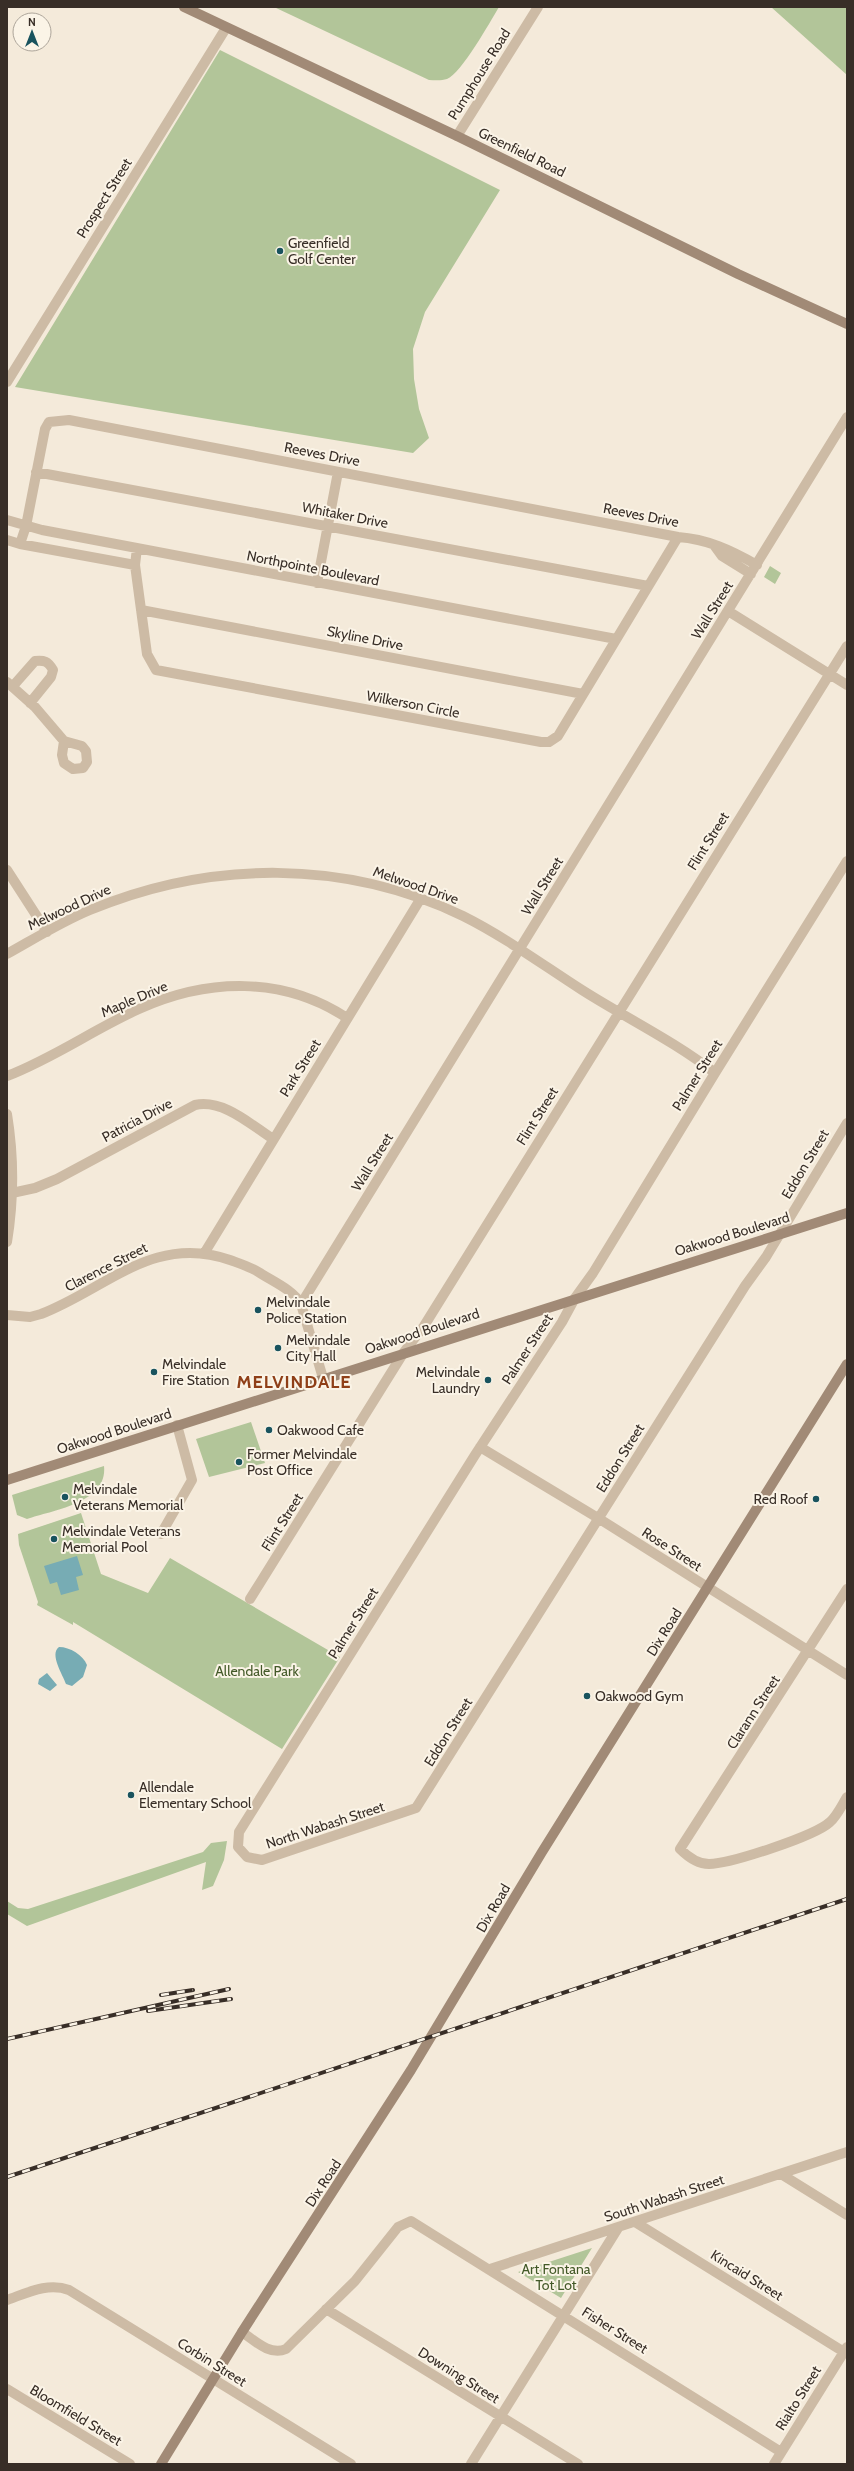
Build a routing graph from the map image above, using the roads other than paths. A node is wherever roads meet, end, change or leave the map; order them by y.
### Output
1 (184, 7) edge
2 (538, 7) edge
3 (226, 28) junction
4 (457, 136) junction
5 (847, 324) edge
6 (7, 382) edge
7 (847, 417) edge
8 (36, 472) junction
9 (338, 472) junction
10 (7, 520) edge
11 (26, 526) junction
12 (328, 526) junction
13 (678, 537) junction
14 (7, 540) edge
15 (20, 544) junction
16 (714, 545) junction
17 (137, 548) junction
18 (757, 565) junction
19 (135, 566) junction
20 (751, 574) junction
21 (317, 582) junction
22 (648, 586) junction
23 (141, 610) junction
24 (728, 611) junction
25 (616, 639) junction
26 (847, 646) edge
27 (829, 674) junction
28 (10, 684) edge
29 (847, 685) edge
30 (583, 694) junction
31 (30, 702) junction
32 (64, 741) dead end
33 (847, 861) edge
34 (7, 870) edge
35 (421, 898) junction
36 (47, 932) junction
37 (520, 950) junction
38 (7, 954) edge
39 (617, 1013) junction
40 (347, 1018) junction
41 (714, 1073) junction
42 (7, 1076) edge
43 (7, 1114) edge
44 (847, 1123) edge
45 (273, 1139) junction
46 (12, 1193) junction
47 (847, 1213) edge
48 (778, 1235) junction
49 (7, 1242) edge
50 (205, 1252) junction
51 (575, 1298) junction
52 (301, 1304) junction
53 (7, 1315) edge
54 (404, 1352) junction
55 (847, 1364) edge
56 (323, 1378) junction
57 (177, 1425) junction
58 (480, 1447) junction
59 (7, 1480) edge
60 (598, 1518) junction
61 (161, 1534) dead end
62 (707, 1589) junction
63 (847, 1589) edge
64 (250, 1599) dead end
65 (809, 1651) junction
66 (847, 1675) edge
67 (847, 1797) edge
68 (416, 1808) joint
69 (242, 1853) joint
70 (847, 2152) edge
71 (781, 2174) junction
72 (847, 2215) edge
73 (635, 2222) junction
74 (618, 2228) junction
75 (490, 2269) junction
76 (7, 2300) edge
77 (326, 2309) junction
78 (564, 2314) junction
79 (242, 2332) junction
80 (845, 2349) edge
81 (213, 2379) junction
82 (7, 2389) edge
83 (500, 2417) junction
84 (782, 2452) junction
85 (130, 2464) edge
86 (161, 2464) edge
87 (351, 2464) edge
88 (471, 2464) edge
89 (578, 2464) edge
90 (774, 2464) edge

1 - 3 main road, Greenfield Road
2 - 4 street, Pumphouse Road
3 - 4 main road, Greenfield Road
3 - 6 street, Prospect Street
4 - 5 main road, Greenfield Road
7 - 18 street, Wall Street
8 - 9 street, Reeves Drive
8 - 11 street, Reeves Drive
8 - 12 street, Whitaker Drive
9 - 12 street
9 - 13 street, Reeves Drive
10 - 11 street, Northpointe Boulevard
11 - 15 street, Reeves Drive
11 - 17 street, Northpointe Boulevard
12 - 21 street
12 - 22 street, Whitaker Drive
13 - 16 street, Reeves Drive
13 - 22 street, Wilkerson Circle
14 - 15 street
15 - 19 street
16 - 18 street, Reeves Drive
16 - 20 street, Reeves Drive
17 - 19 street, Wilkerson Circle
17 - 21 street, Northpointe Boulevard
18 - 20 street, Wall Street
19 - 23 street, Wilkerson Circle
20 - 24 street, Wall Street
21 - 25 street, Northpointe Boulevard
22 - 25 street, Wilkerson Circle
23 - 30 street, Skyline Drive
23 - 30 street, Wilkerson Circle
24 - 27 street
24 - 37 street, Wall Street
25 - 30 street, Wilkerson Circle
26 - 27 street, Flint Street
27 - 29 street
27 - 39 street, Flint Street
28 - 31 street
28 - 31 street
31 - 32 street
33 - 41 street, Palmer Street
34 - 36 street
35 - 36 street, Melwood Drive
35 - 37 street, Melwood Drive
35 - 40 street, Park Street
36 - 38 street, Melwood Drive
37 - 39 street, Melwood Drive
37 - 52 street, Wall Street
39 - 41 street, Melwood Drive
39 - 54 street, Flint Street
40 - 42 street, Maple Drive
40 - 45 street, Park Street
41 - 51 street, Palmer Street
43 - 46 street
44 - 48 street, Eddon Street
45 - 46 street, Patricia Drive
45 - 50 street, Park Street
46 - 49 street
47 - 48 main road, Oakwood Boulevard
48 - 51 main road, Oakwood Boulevard
48 - 60 street, Eddon Street
50 - 52 street, Clarence Street
50 - 53 street, Clarence Street
51 - 54 main road, Oakwood Boulevard
51 - 58 street, Palmer Street
52 - 56 street
54 - 56 main road, Oakwood Boulevard
54 - 64 street, Flint Street
55 - 62 main road, Dix Road
56 - 57 main road, Oakwood Boulevard
57 - 59 main road, Oakwood Boulevard
57 - 61 street
58 - 60 street, Rose Street
58 - 69 street, Palmer Street
60 - 62 street, Rose Street
60 - 68 street, Eddon Street
62 - 65 street, Rose Street
62 - 79 main road, Dix Road
63 - 65 street, Clarann Street
65 - 66 street, Rose Street
65 - 67 street, Clarann Street
68 - 69 street, North Wabash Street
70 - 71 street, South Wabash Street
71 - 72 street
71 - 73 street, South Wabash Street
73 - 74 street, South Wabash Street
73 - 80 street, Kincaid Street
74 - 75 street, South Wabash Street
74 - 78 street
75 - 77 street, Fisher Street
75 - 78 street, Fisher Street
76 - 81 street, Corbin Street
77 - 79 street
77 - 83 street, Downing Street
78 - 83 street
78 - 84 street, Fisher Street
79 - 81 main road, Dix Road
80 - 84 street, Rialto Street
81 - 86 main road, Dix Road
81 - 87 street, Corbin Street
82 - 85 street, Bloomfield Street
83 - 88 street
83 - 89 street, Downing Street
84 - 90 street, Rialto Street

